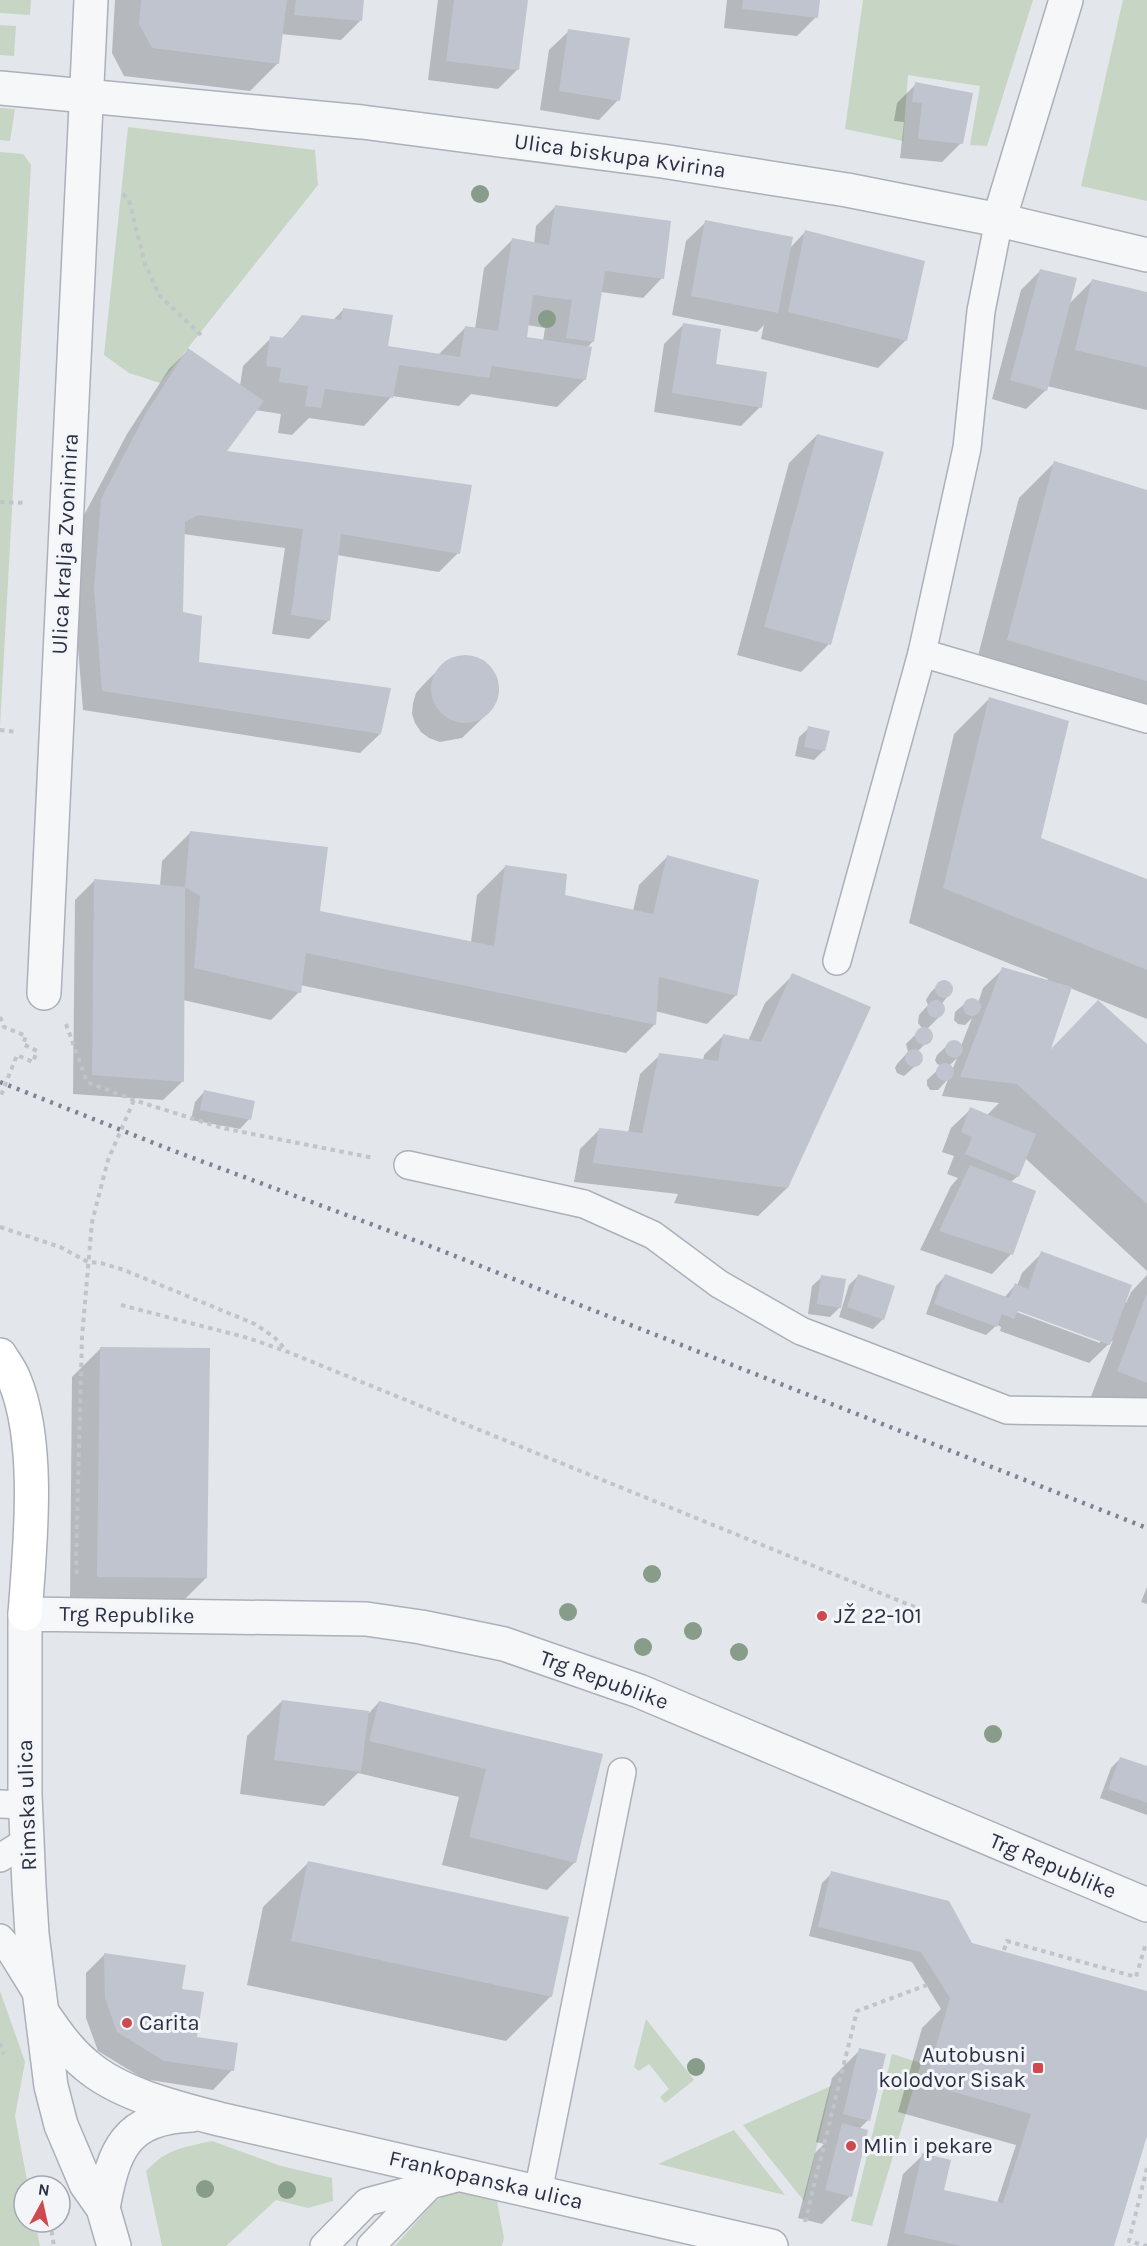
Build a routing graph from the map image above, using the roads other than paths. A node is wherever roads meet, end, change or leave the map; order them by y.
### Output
1 (91, 0) edge
2 (1066, 0) edge
3 (0, 87) edge
4 (87, 96) junction
5 (999, 219) junction
6 (1147, 255) edge
7 (922, 653) junction
8 (1147, 719) edge
9 (837, 961) dead end
10 (44, 993) road end
11 (408, 1165) road end
12 (5, 1369) edge
13 (1147, 1412) edge
14 (25, 1614) junction
15 (622, 1772) dead end
16 (13, 1804) edge
17 (27, 1840) junction
18 (0, 1858) edge
19 (1147, 1905) edge
20 (0, 1938) edge
21 (42, 2007) junction
22 (201, 2115) junction
23 (466, 2176) junction
24 (431, 2184) junction
25 (538, 2192) junction
26 (103, 2208) junction
27 (114, 2246) edge
28 (324, 2246) edge
29 (371, 2246) edge
30 (771, 2246) edge

1 - 4 street, Ulica kralja Zvonimira
2 - 5 street
3 - 4 street
4 - 5 street, Ulica biskupa Kvirina
4 - 10 street, Ulica kralja Zvonimira
5 - 6 street, Ulica biskupa Kvirina
5 - 7 lane
7 - 8 lane
7 - 9 lane
11 - 13 lane
12 - 14 main road, Rimska ulica
14 - 16 street, Rimska ulica
14 - 19 street, Trg Republike
15 - 25 lane
16 - 17 street, Rimska ulica
17 - 18 lane
17 - 21 street, Rimska ulica
20 - 21 lane
21 - 22 street, Frankopanska ulica
21 - 26 street, Rimska ulica
22 - 23 street, Frankopanska ulica
22 - 26 street, Frankopanska ulica
23 - 24 lane
23 - 25 street, Frankopanska ulica
24 - 28 lane
24 - 29 lane
25 - 30 street, Frankopanska ulica
26 - 27 street, Rimska ulica

